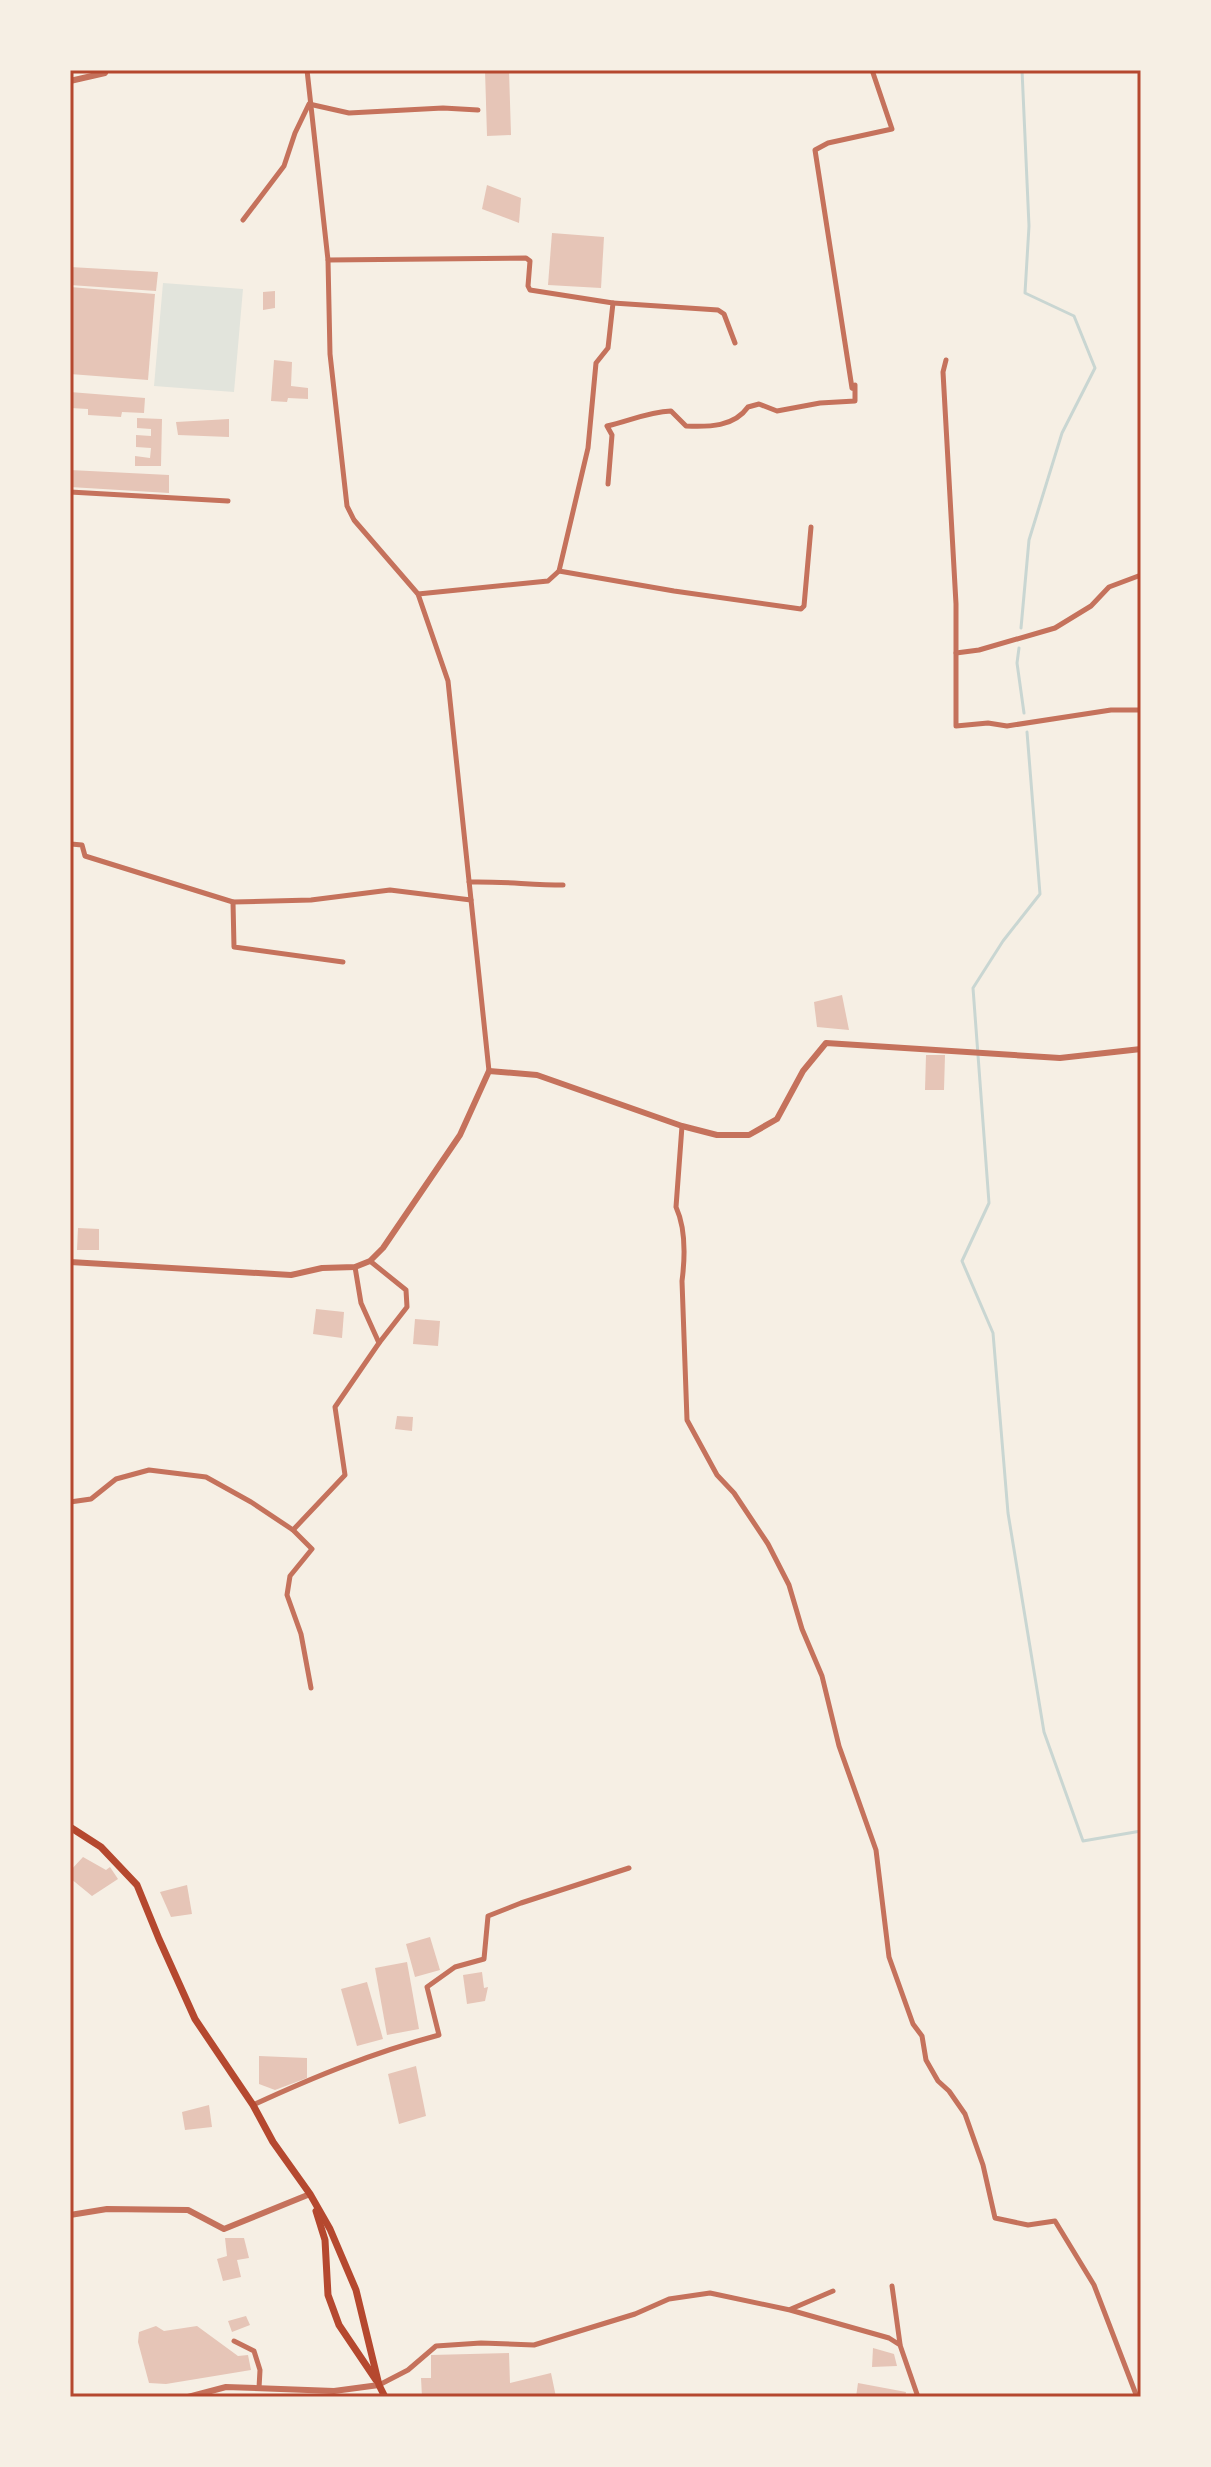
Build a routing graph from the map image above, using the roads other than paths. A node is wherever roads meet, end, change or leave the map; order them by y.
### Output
1 (106, 70) edge
2 (307, 70) edge
3 (872, 70) edge
4 (70, 81) edge
5 (309, 104) junction
6 (478, 110) dead end
7 (243, 220) dead end
8 (328, 260) junction
9 (613, 303) junction
10 (735, 343) dead end
11 (946, 360) dead end
12 (608, 484) dead end
13 (70, 492) edge
14 (228, 501) dead end
15 (811, 527) dead end
16 (559, 571) junction
17 (1141, 575) edge
18 (418, 594) junction
19 (956, 653) junction
20 (1141, 710) edge
21 (70, 840) edge
22 (469, 882) junction
23 (563, 885) dead end
24 (471, 900) junction
25 (233, 902) junction
26 (343, 962) dead end
27 (1141, 1049) edge
28 (489, 1071) junction
29 (682, 1126) junction
30 (370, 1261) junction
31 (70, 1262) edge
32 (355, 1267) junction
33 (379, 1343) junction
34 (70, 1502) edge
35 (293, 1530) junction
36 (311, 1688) dead end
37 (70, 1827) edge
38 (629, 1868) dead end
39 (253, 2105) junction
40 (310, 2194) junction
41 (70, 2215) edge
42 (892, 2286) dead end
43 (833, 2291) dead end
44 (790, 2310) junction
45 (234, 2341) dead end
46 (900, 2345) junction
47 (379, 2385) junction
48 (259, 2388) junction
49 (188, 2397) edge
50 (385, 2397) edge
51 (918, 2397) edge
52 (1137, 2397) edge

1 - 4 street
2 - 5 street
3 - 12 street
5 - 6 street
5 - 7 street
5 - 8 street
8 - 9 street
8 - 18 street
9 - 10 street
9 - 16 street
11 - 19 street
13 - 14 street
15 - 16 street
16 - 18 street
17 - 19 street
18 - 22 street
19 - 20 street
21 - 25 street
22 - 23 street
22 - 24 street
24 - 25 street
24 - 28 street
25 - 26 street
27 - 29 street
28 - 29 street
28 - 30 street
29 - 52 street
30 - 32 street
30 - 33 street
31 - 32 street
32 - 33 street
33 - 35 street
34 - 35 street
35 - 36 street
37 - 39 main road
38 - 39 street
39 - 40 main road
40 - 41 street
40 - 47 main road
40 - 47 main road
42 - 46 street
43 - 44 street
44 - 46 street
44 - 47 street
45 - 48 street
46 - 51 street
47 - 48 street
47 - 50 main road
48 - 49 street

